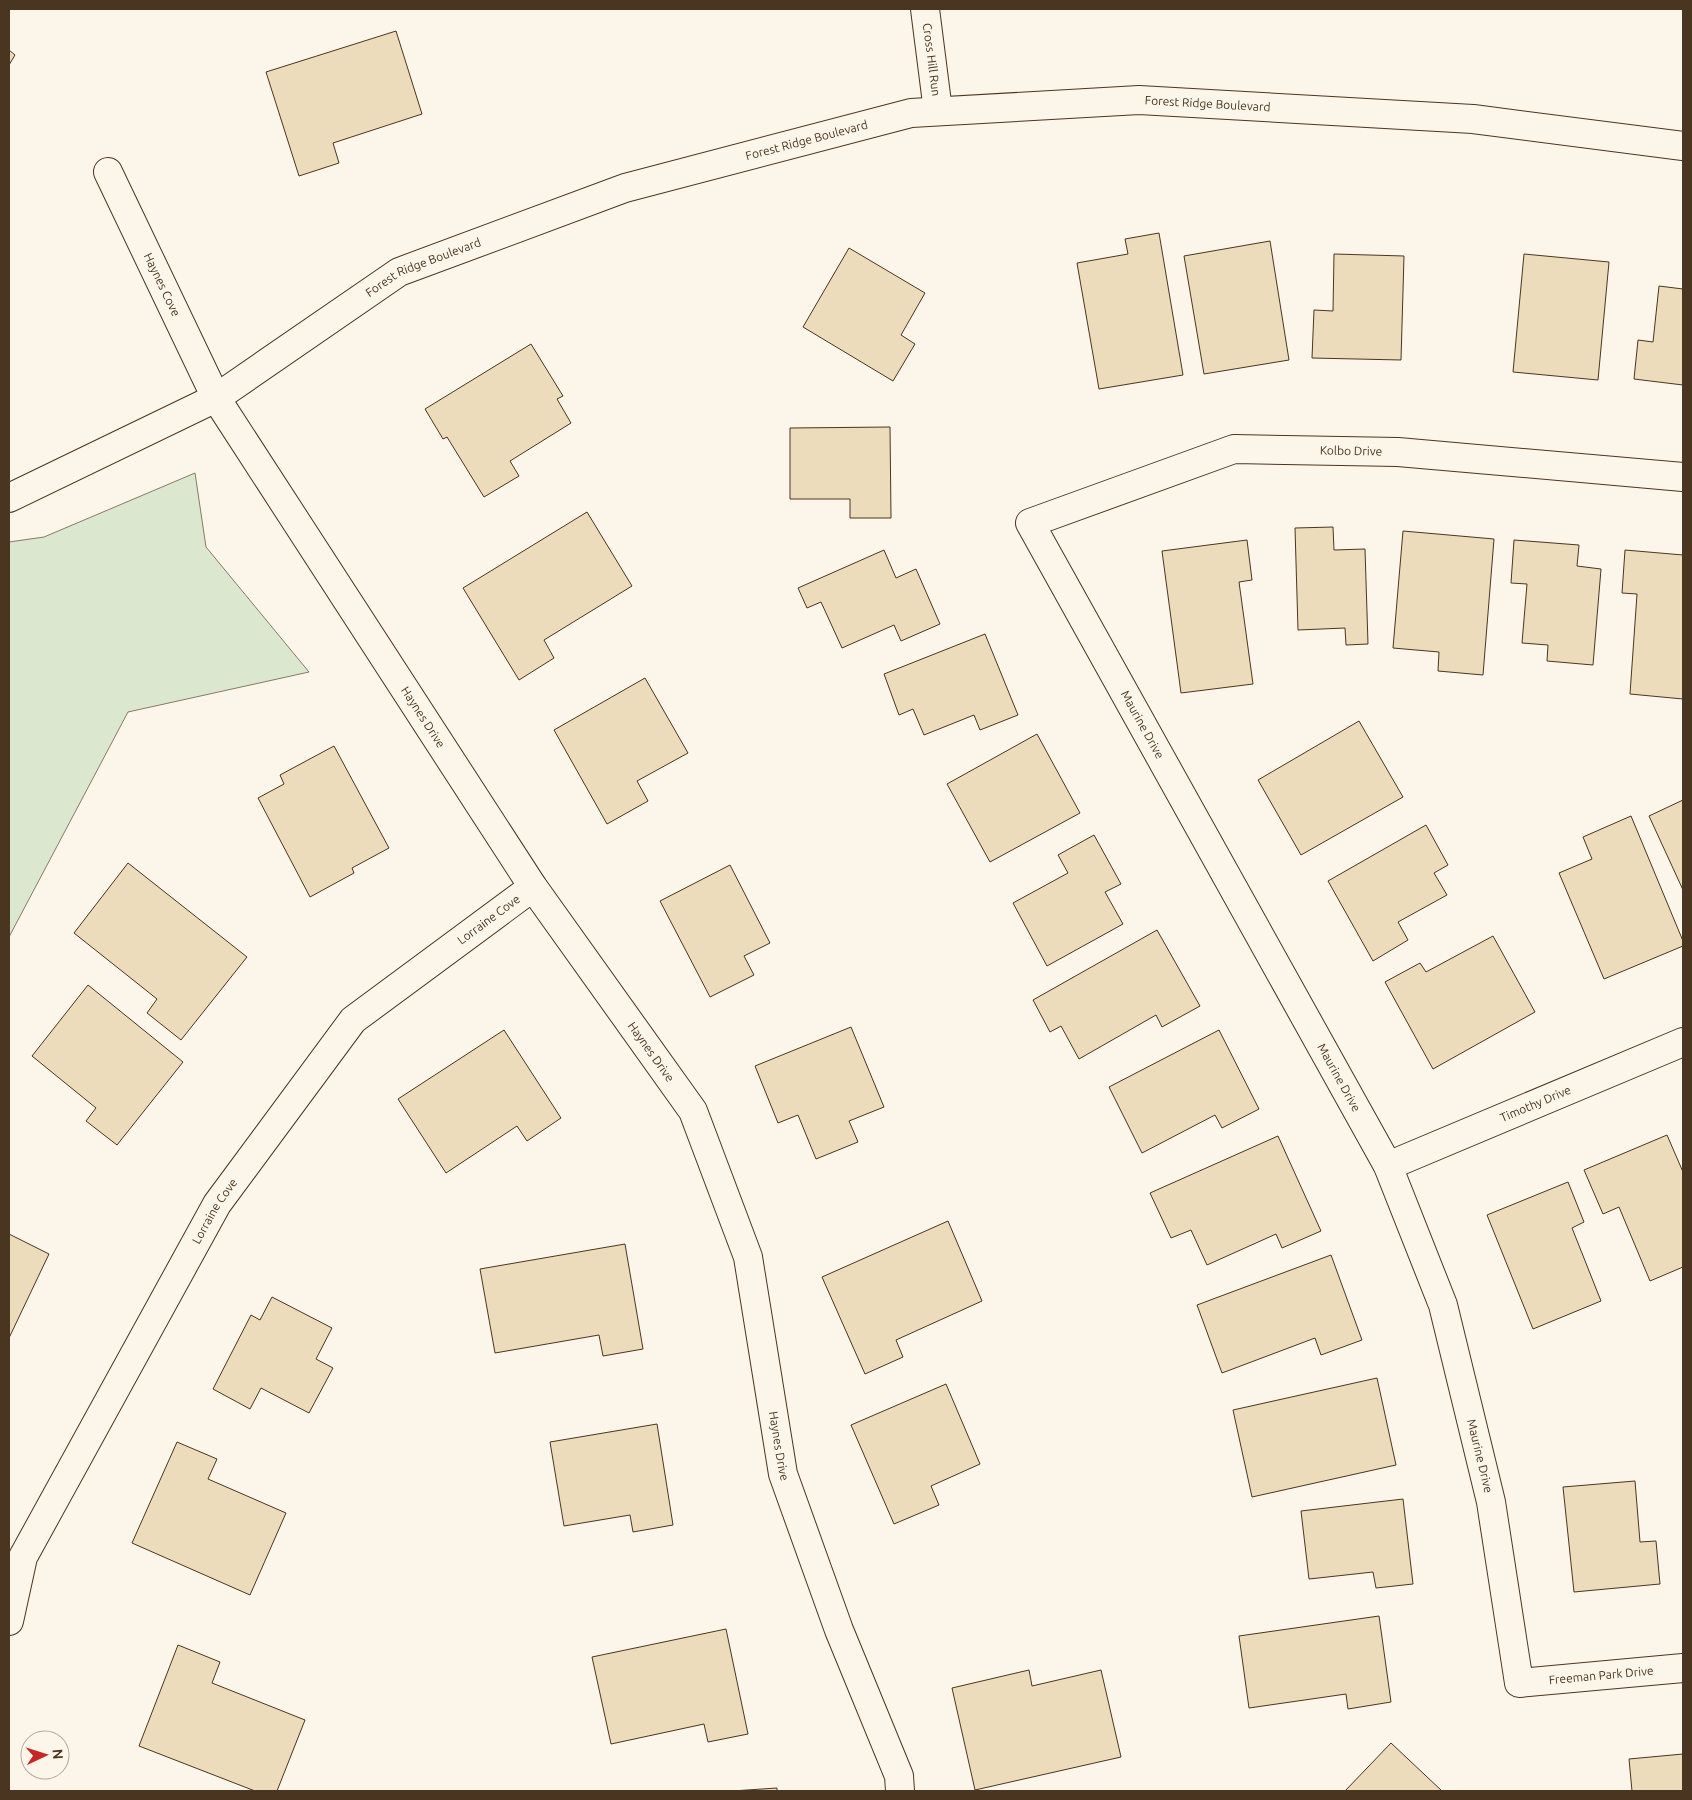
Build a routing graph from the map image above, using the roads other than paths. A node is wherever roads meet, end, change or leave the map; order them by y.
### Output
1 (925, 9) edge
2 (938, 112) junction
3 (1683, 146) edge
4 (108, 172) dead end
5 (216, 398) junction
6 (1683, 477) edge
7 (9, 498) edge
8 (1030, 523) joint
9 (533, 887) junction
10 (1683, 1042) edge
11 (1388, 1166) junction
12 (9, 1620) edge
13 (1683, 1668) edge
14 (1519, 1683) joint
15 (900, 1791) edge

1 - 2 street, Cross Hill Run
2 - 3 street, Forest Ridge Boulevard
2 - 5 street, Forest Ridge Boulevard
4 - 5 street, Haynes Cove
5 - 7 street, Forest Ridge Boulevard
5 - 9 street, Haynes Drive
6 - 8 street, Kolbo Drive
8 - 11 street, Maurine Drive
9 - 12 street, Lorraine Cove
9 - 15 street, Haynes Drive
10 - 11 street, Timothy Drive
11 - 14 street, Maurine Drive
13 - 14 street, Freeman Park Drive

